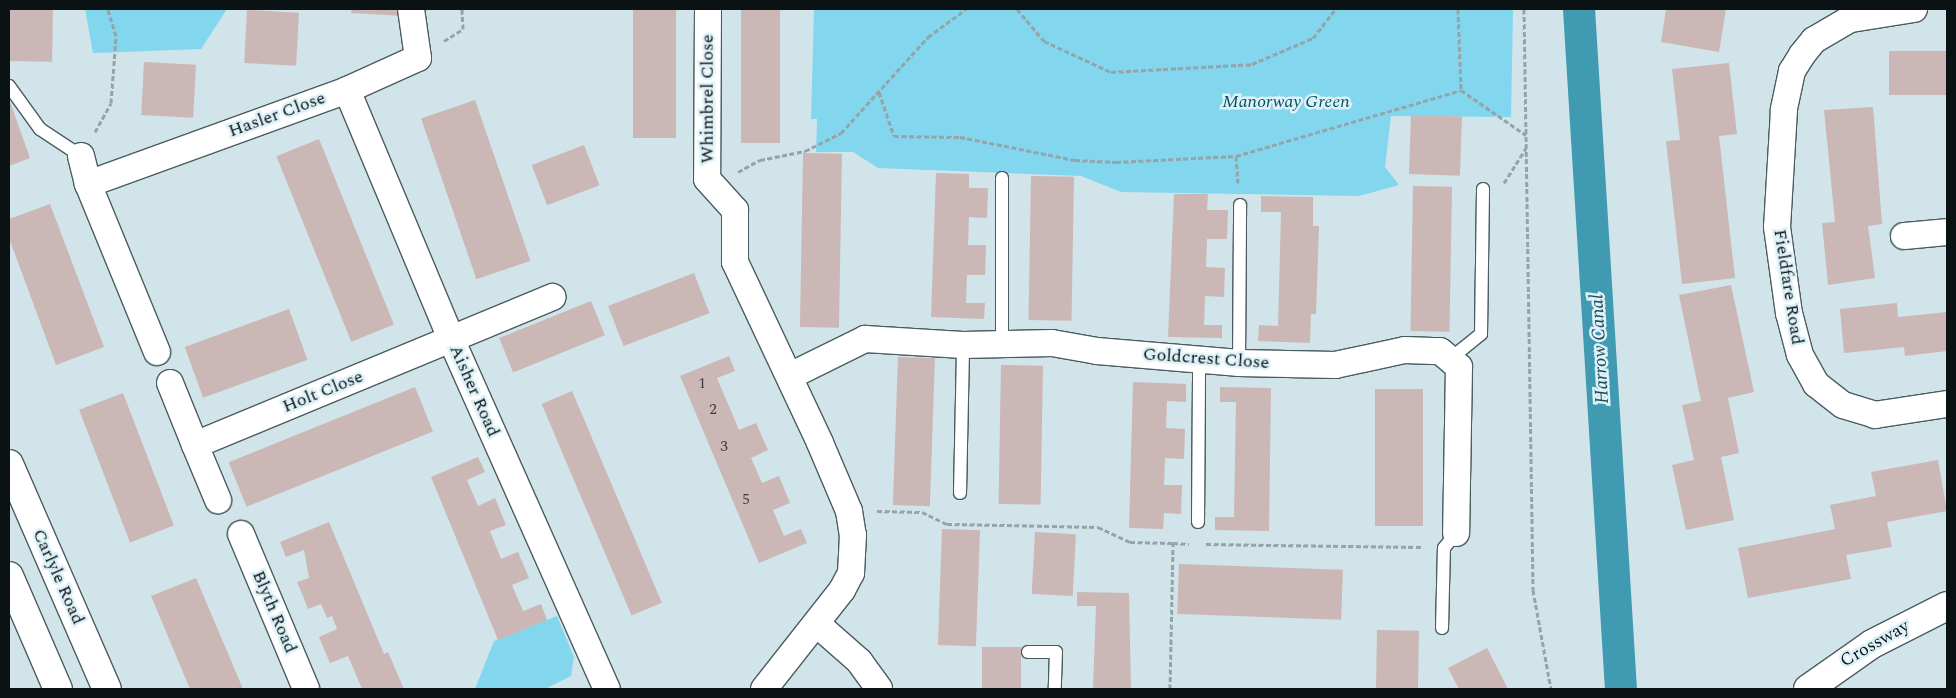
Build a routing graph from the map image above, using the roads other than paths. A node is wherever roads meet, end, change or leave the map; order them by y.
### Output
1 (411, 9) edge
2 (708, 9) edge
3 (1914, 9) edge
4 (9, 86) edge
5 (347, 90) junction
6 (81, 156) joint
7 (1002, 178) dead end
8 (88, 184) junction
9 (1483, 189) road end
10 (1240, 205) road end
11 (1947, 232) edge
12 (1904, 236) dead end
13 (554, 297) dead end
14 (451, 340) junction
15 (963, 344) junction
16 (1002, 345) junction
17 (157, 352) dead end
18 (1450, 359) junction
19 (1199, 361) junction
20 (1239, 364) junction
21 (790, 376) junction
22 (170, 383) dead end
23 (1947, 404) edge
24 (195, 445) junction
25 (9, 464) edge
26 (960, 493) dead end
27 (218, 500) dead end
28 (1198, 522) dead end
29 (241, 534) dead end
30 (1450, 540) joint
31 (9, 576) edge
32 (1947, 606) edge
33 (818, 625) junction
34 (1442, 628) dead end
35 (1028, 652) dead end
36 (58, 689) edge
37 (107, 689) edge
38 (306, 689) edge
39 (607, 689) edge
40 (764, 689) edge
41 (879, 689) edge
42 (1055, 689) edge
43 (1808, 689) edge

1 - 5 street, Hasler Close
2 - 21 street, Whimbrel Close
3 - 23 street, Fieldfare Road
4 - 6 lane
5 - 8 street, Hasler Close
5 - 14 street, Aisher Road
6 - 8 street
7 - 16 lane
8 - 17 street
9 - 18 lane
10 - 20 lane
11 - 12 street
13 - 14 street, Holt Close
14 - 24 street, Holt Close
14 - 39 street, Aisher Road
15 - 16 street, Goldcrest Close
15 - 21 street, Goldcrest Close
15 - 26 lane
16 - 19 street, Goldcrest Close
18 - 20 street, Goldcrest Close
18 - 30 street
19 - 20 street, Goldcrest Close
19 - 28 lane
21 - 33 street, Whimbrel Close
22 - 24 street
24 - 27 street
25 - 37 main road, Carlyle Road
29 - 38 street, Blyth Road
30 - 34 lane
31 - 36 main road
32 - 43 main road, Crossway
33 - 40 street, Whimbrel Close
33 - 41 street
35 - 42 lane

